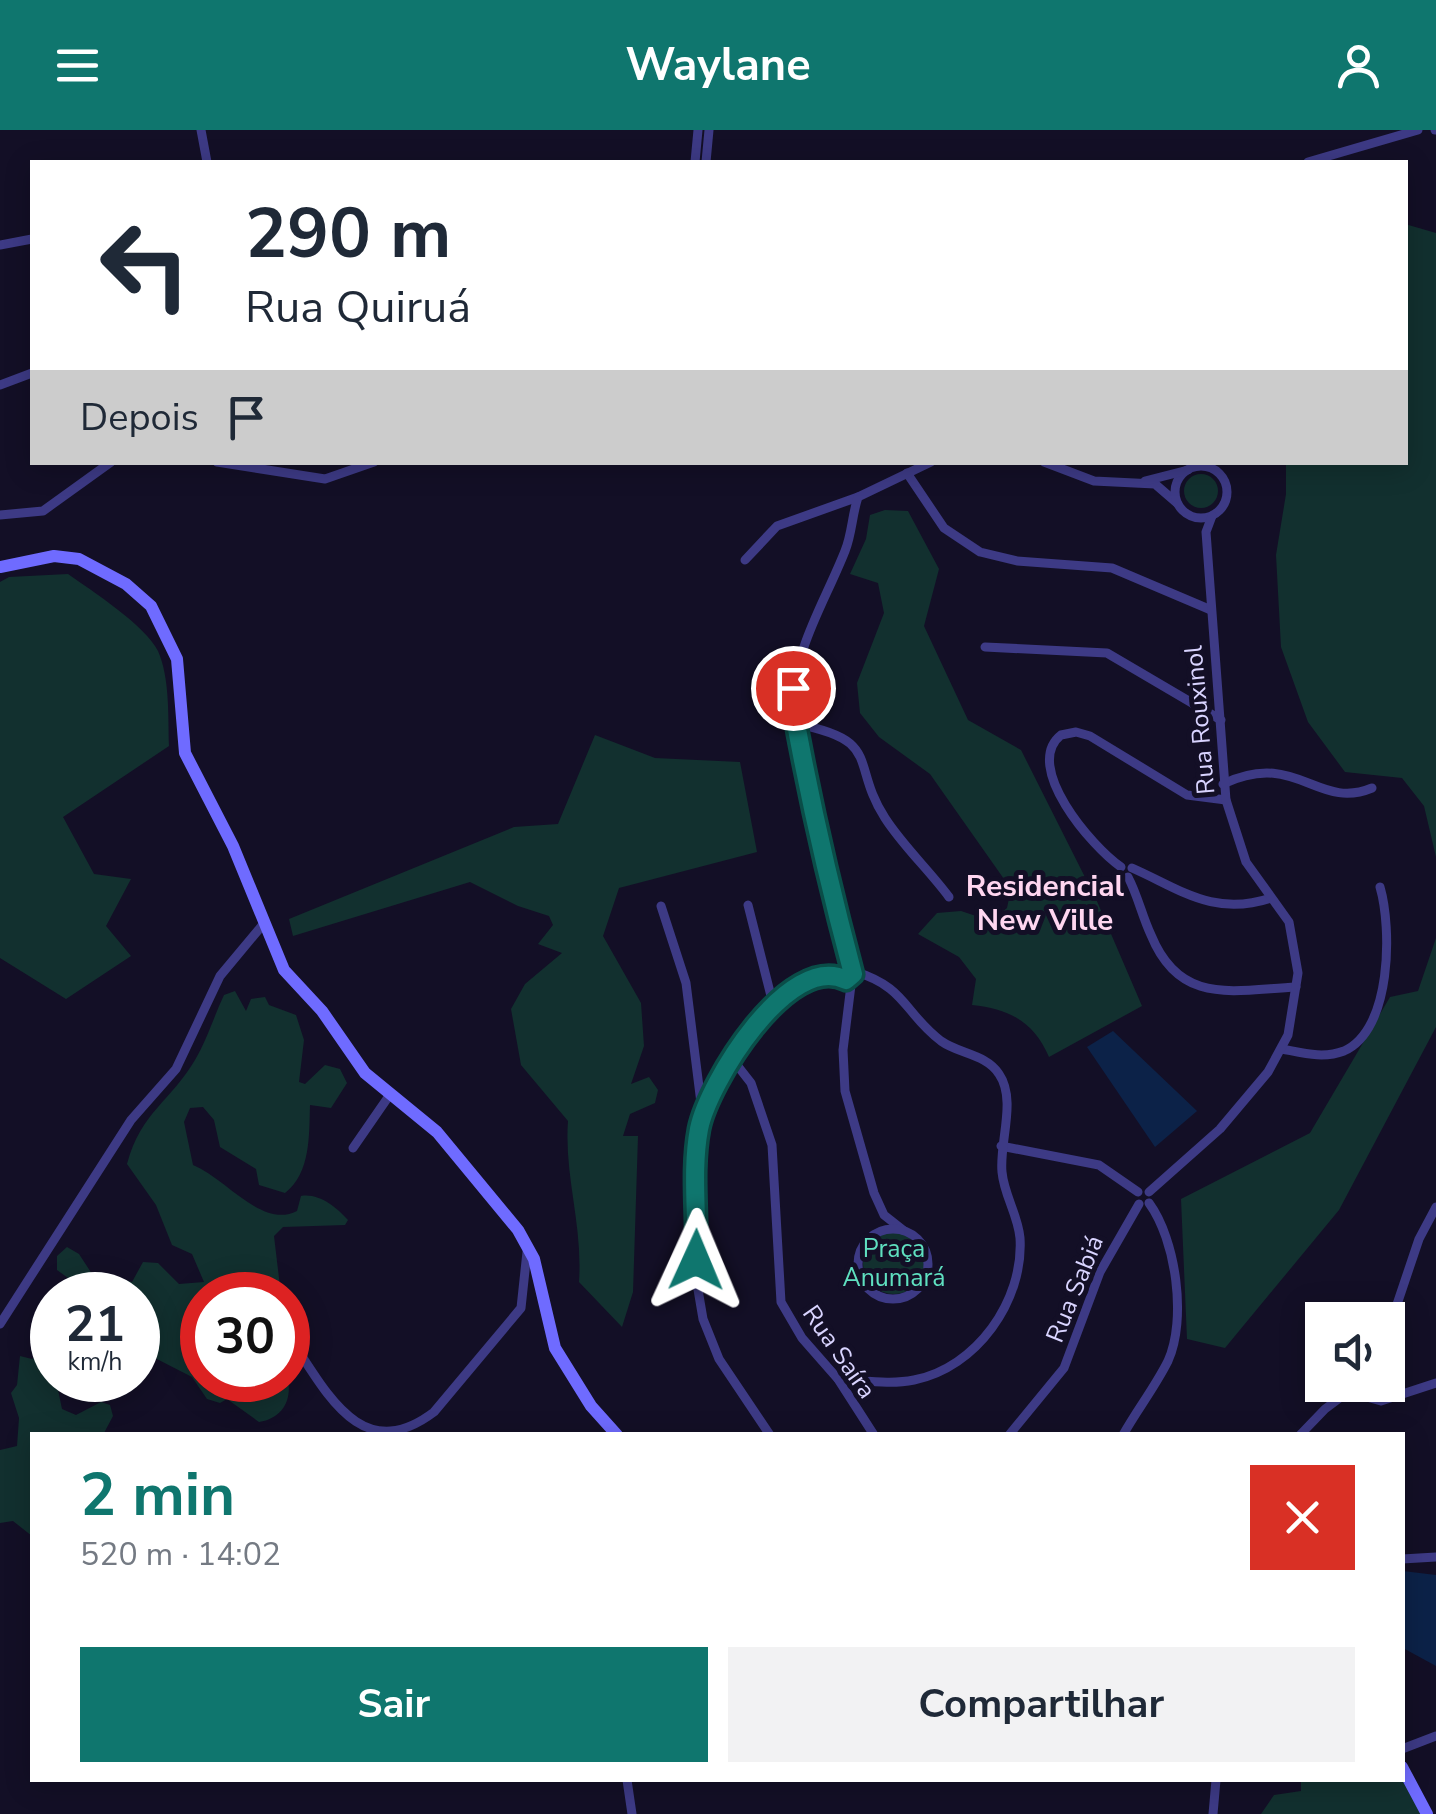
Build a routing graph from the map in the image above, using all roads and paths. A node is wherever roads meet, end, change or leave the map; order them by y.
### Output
1 (201, 130) edge
2 (698, 130) edge
3 (710, 130) edge
4 (1418, 130) edge
5 (207, 160) edge
6 (695, 160) edge
7 (706, 160) edge
8 (1315, 160) edge
9 (30, 240) edge
10 (0, 246) edge
11 (30, 374) edge
12 (0, 385) edge
13 (107, 465) edge
14 (236, 465) edge
15 (365, 465) edge
16 (1051, 465) edge
17 (914, 468) edge
18 (1190, 469) junction
19 (1138, 483) junction
20 (858, 498) junction
21 (1179, 505) junction
22 (0, 515) edge
23 (1212, 516) junction
24 (1199, 518) junction
25 (1206, 532) junction
26 (745, 560) dead end
27 (0, 567) edge
28 (1209, 593) junction
29 (1186, 598) junction
30 (1211, 610) junction
31 (985, 647) dead end
32 (1220, 699) junction
33 (1200, 706) junction
34 (1221, 720) junction
35 (796, 724) junction
36 (1223, 784) junction
37 (1372, 788) dead end
38 (1226, 800) junction
39 (1128, 870) junction
40 (1262, 886) junction
41 (1380, 886) dead end
42 (948, 897) dead end
43 (1271, 898) junction
44 (1253, 902) junction
45 (748, 904) dead end
46 (661, 906) dead end
47 (264, 922) junction
48 (846, 973) junction
49 (768, 982) junction
50 (1296, 987) junction
51 (783, 994) junction
52 (773, 1004) junction
53 (1282, 1049) junction
54 (733, 1060) junction
55 (392, 1092) junction
56 (703, 1114) junction
57 (1002, 1146) junction
58 (353, 1148) dead end
59 (874, 1193) junction
60 (1144, 1198) junction
61 (1436, 1207) edge
62 (903, 1230) junction
63 (872, 1236) junction
64 (527, 1244) junction
65 (1398, 1302) edge
66 (0, 1324) edge
67 (310, 1365) edge
68 (838, 1380) junction
69 (1436, 1384) edge
70 (1405, 1394) edge
71 (1337, 1402) edge
72 (615, 1432) edge
73 (768, 1432) edge
74 (872, 1432) edge
75 (1011, 1432) edge
76 (1125, 1432) edge
77 (1303, 1432) edge
78 (1436, 1557) edge
79 (1405, 1560) edge
80 (1436, 1736) edge
81 (1405, 1748) edge
82 (1405, 1772) edge
83 (626, 1782) edge
84 (1216, 1782) edge
85 (632, 1814) edge
86 (1213, 1814) edge
87 (1428, 1814) edge

1 - 5 street
2 - 6 street
3 - 7 street
4 - 8 street
9 - 10 street
11 - 12 street
13 - 22 street
14 - 15 street
16 - 19 street
17 - 20 street
17 - 29 street
18 - 19 street
18 - 21 street
18 - 23 street
19 - 21 street
20 - 26 street
20 - 35 street
21 - 24 street
23 - 24 street
23 - 25 street, Rua Rouxinol
24 - 25 street, Rua Rouxinol
25 - 28 street, Rua Rouxinol
27 - 47 main road
28 - 29 street
28 - 30 street, Rua Rouxinol
29 - 30 street
30 - 32 street, Rua Rouxinol
31 - 33 street
32 - 33 street
32 - 34 street, Rua Rouxinol
33 - 34 street
34 - 36 street, Rua Rouxinol
35 - 42 street
35 - 48 street
36 - 37 street
36 - 38 street, Rua Rouxinol
38 - 39 street
38 - 40 street, Rua Rouxinol
39 - 44 street
39 - 50 street
40 - 43 street, Rua Rouxinol
40 - 44 street
41 - 53 street
43 - 44 street
43 - 50 street, Rua Rouxinol
45 - 49 street
46 - 56 street
47 - 55 main road
47 - 66 street
48 - 51 street
48 - 57 street
48 - 59 street
49 - 51 street
49 - 52 street
50 - 53 street, Rua Rouxinol
51 - 52 street
52 - 54 street
53 - 60 street, Rua Rouxinol
54 - 56 street
54 - 68 street, Rua Saíra
55 - 58 street
55 - 64 main road
56 - 73 street
57 - 60 street
57 - 68 street
59 - 62 street
59 - 63 street
60 - 75 street, Rua Sabiá
60 - 76 street
61 - 65 street
62 - 63 street
62 - 63 street
64 - 67 street
64 - 72 main road
68 - 74 street, Rua Saíra
69 - 70 street
71 - 77 street
78 - 79 street
80 - 81 street
82 - 87 main road
83 - 85 street
84 - 86 street

